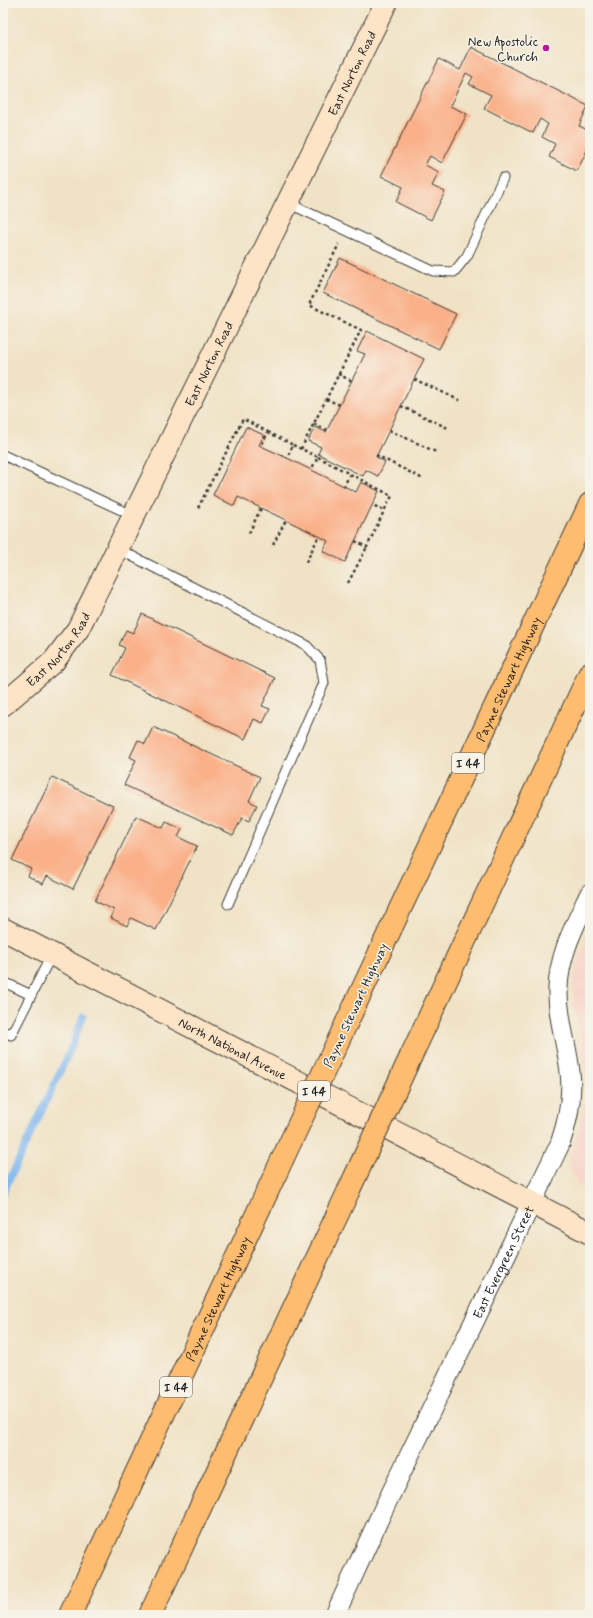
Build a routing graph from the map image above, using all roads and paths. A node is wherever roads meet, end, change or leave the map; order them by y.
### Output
1 (386, 3) edge
2 (503, 178) dead end
3 (288, 203) junction
4 (346, 230) junction
5 (338, 374) junction
6 (414, 379) dead end
7 (352, 381) dead end
8 (326, 399) junction
9 (460, 401) dead end
10 (340, 405) dead end
11 (401, 406) dead end
12 (314, 424) junction
13 (448, 428) dead end
14 (327, 430) dead end
15 (389, 430) dead end
16 (268, 432) junction
17 (293, 445) junction
18 (261, 446) dead end
19 (301, 449) junction
20 (436, 452) dead end
21 (3, 454) edge
22 (376, 455) dead end
23 (318, 457) junction
24 (287, 458) dead end
25 (311, 470) dead end
26 (350, 474) junction
27 (423, 478) dead end
28 (344, 486) dead end
29 (590, 504) edge
30 (373, 505) dead end
31 (198, 508) dead end
32 (261, 508) dead end
33 (384, 511) junction
34 (134, 516) junction
35 (286, 520) dead end
36 (249, 533) dead end
37 (319, 536) dead end
38 (355, 541) dead end
39 (273, 545) dead end
40 (367, 547) junction
41 (118, 549) junction
42 (306, 562) dead end
43 (348, 583) dead end
44 (590, 672) edge
45 (3, 705) edge
46 (590, 893) edge
47 (228, 904) dead end
48 (3, 929) edge
49 (52, 954) junction
50 (6, 983) dead end
51 (32, 995) junction
52 (3, 1031) edge
53 (531, 1203) junction
54 (590, 1233) edge
55 (70, 1615) edge
56 (150, 1615) edge
57 (335, 1615) edge

1 - 3 main road, East Norton Road
2 - 4 lane
3 - 4 lane
3 - 34 main road, East Norton Road
4 - 5 path
5 - 7 path
5 - 8 path
6 - 9 path
8 - 10 path
8 - 12 path
11 - 13 path
12 - 14 path
12 - 19 path
15 - 20 path
16 - 17 path
16 - 18 path
16 - 31 path
17 - 19 path
17 - 24 path
19 - 23 path
21 - 34 lane
22 - 27 path
23 - 25 path
23 - 26 path
26 - 28 path
26 - 33 path
29 - 55 highway, Payne Stewart Highway / I 44, bridge
30 - 33 path
32 - 36 path
33 - 40 path
34 - 41 main road, East Norton Road
35 - 39 path
37 - 42 path
38 - 40 path
40 - 43 path
41 - 45 main road, East Norton Road
41 - 47 lane
44 - 56 highway, bridge
46 - 53 street, East Evergreen Street
48 - 49 main road, North National Avenue
49 - 51 lane
49 - 53 main road, North National Avenue
50 - 51 lane
51 - 52 lane
53 - 54 main road, North National Avenue
53 - 57 street, East Evergreen Street

